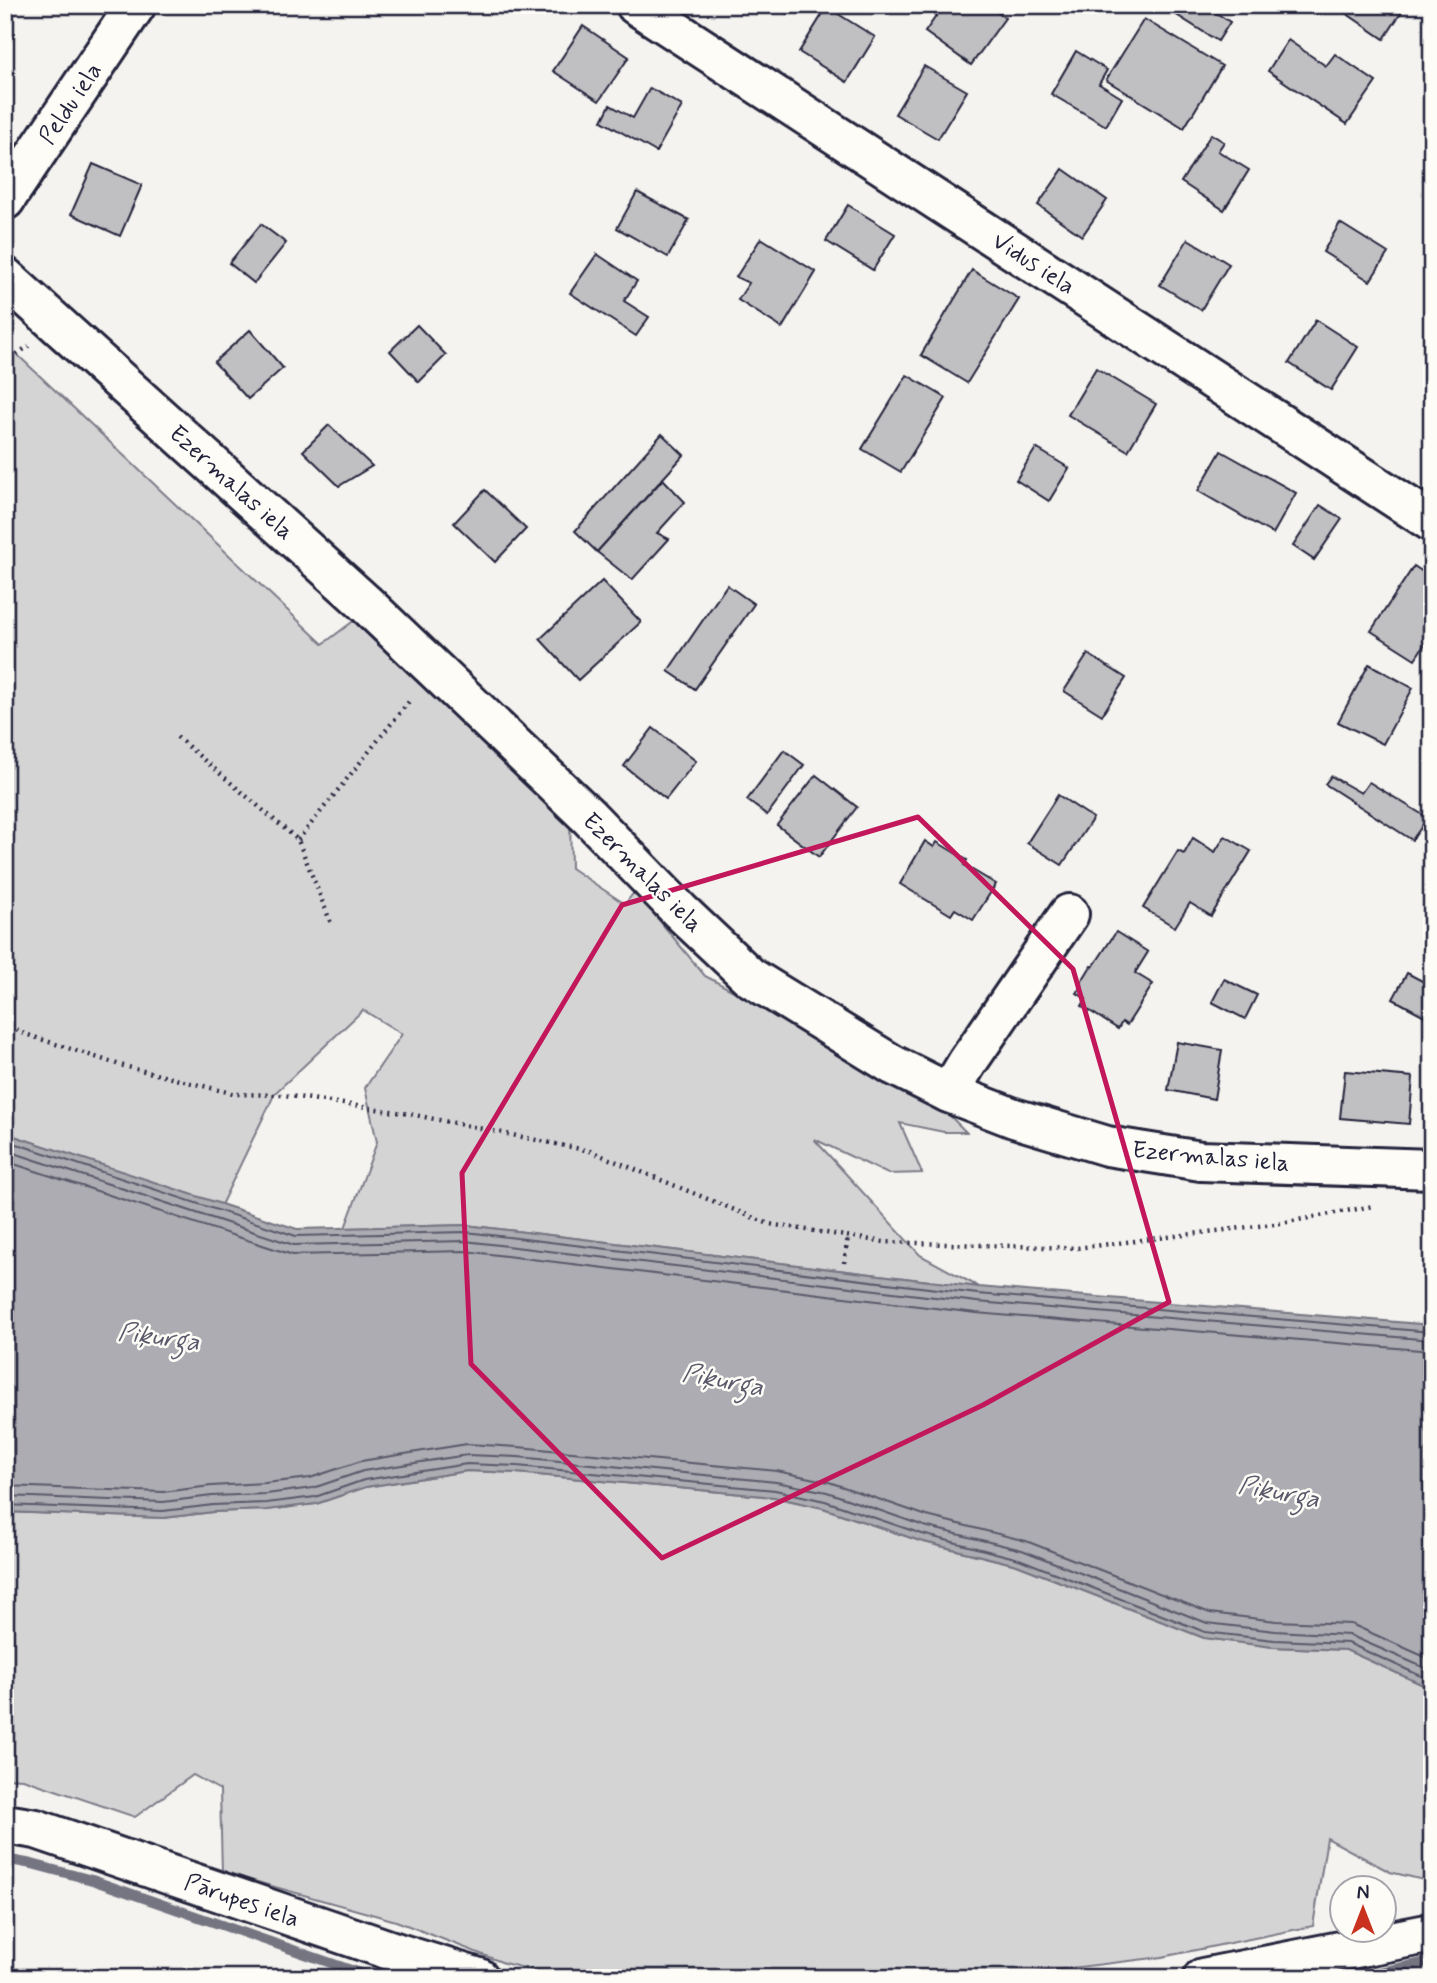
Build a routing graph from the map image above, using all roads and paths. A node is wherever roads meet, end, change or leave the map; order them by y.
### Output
1 (136, 5) edge
2 (636, 5) edge
3 (5, 200) edge
4 (5, 277) edge
5 (1432, 522) edge
6 (435, 670) junction
7 (177, 737) dead end
8 (298, 840) junction
9 (1069, 914) dead end
10 (331, 923) dead end
11 (5, 1021) edge
12 (949, 1093) junction
13 (1432, 1169) edge
14 (1377, 1205) dead end
15 (848, 1237) junction
16 (844, 1263) dead end
17 (5, 1824) edge
18 (1432, 1933) edge
19 (1249, 1973) edge
20 (479, 1978) edge
21 (1203, 1978) edge

1 - 3 street, Peldu iela
2 - 5 street, Vidus iela
4 - 6 street, Ezermalas iela
6 - 8 path
6 - 12 street, Ezermalas iela
7 - 8 path
8 - 10 path
9 - 12 street
11 - 15 path
12 - 13 street, Ezermalas iela
14 - 15 path
15 - 16 path
17 - 20 street, Pārupes iela
18 - 19 street
19 - 21 street

